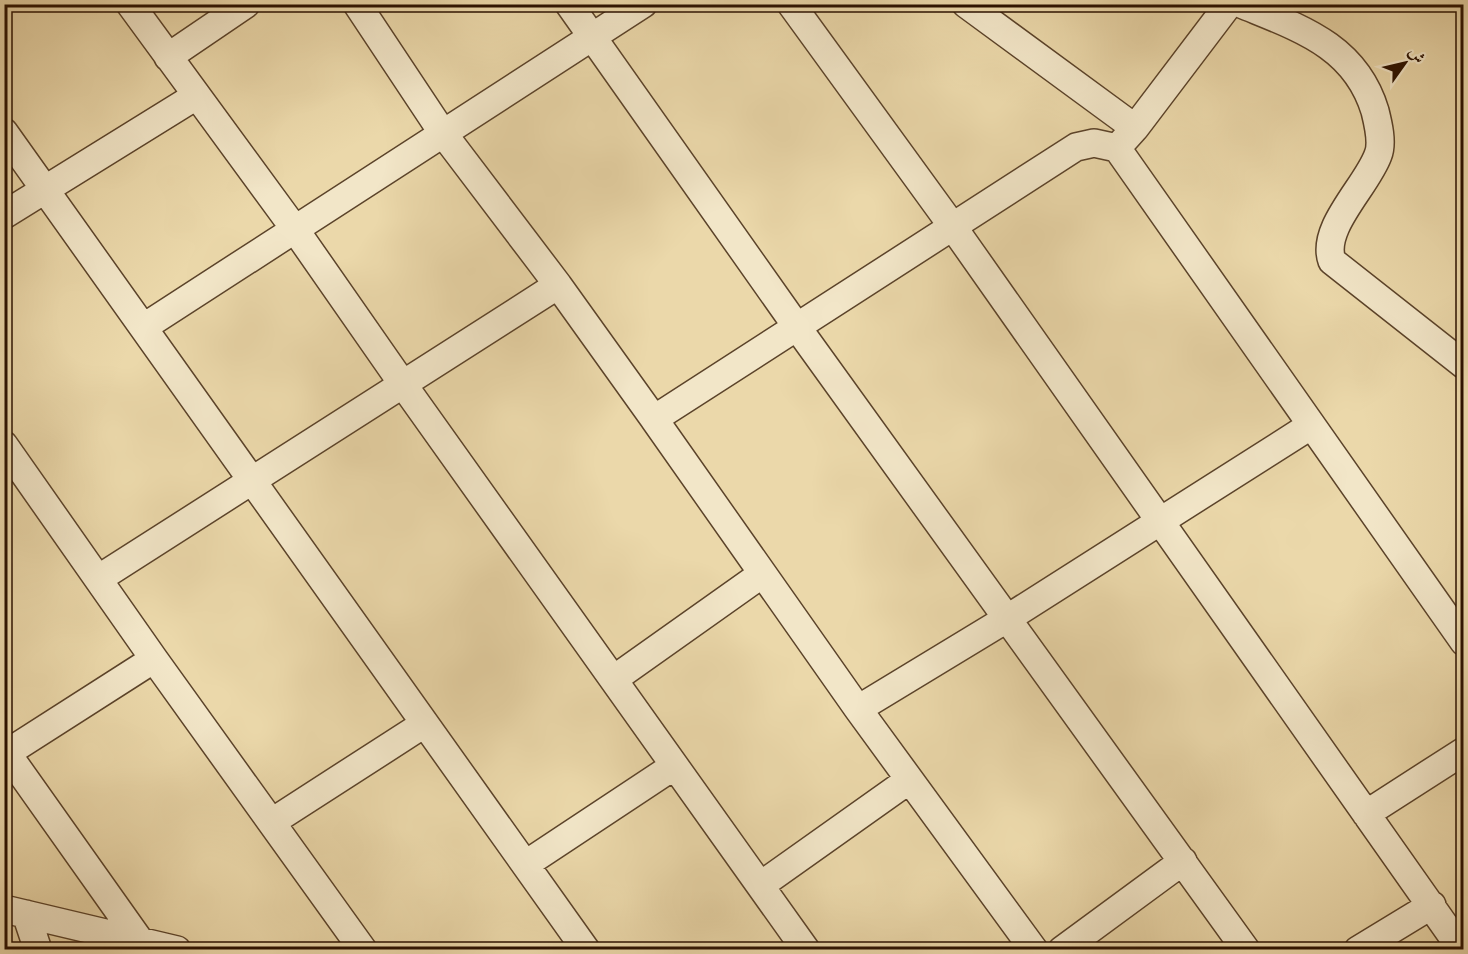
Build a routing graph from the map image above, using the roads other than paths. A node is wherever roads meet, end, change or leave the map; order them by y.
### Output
1 (130, 4) edge
2 (246, 4) edge
3 (357, 4) edge
4 (569, 4) edge
5 (643, 4) edge
6 (791, 4) edge
7 (966, 4) edge
8 (1229, 4) edge
9 (1241, 4) edge
10 (592, 38) junction
11 (168, 57) junction
12 (196, 96) junction
13 (1135, 128) junction
14 (4, 132) edge
15 (442, 132) junction
16 (1117, 147) junction
17 (45, 189) junction
18 (4, 215) edge
19 (953, 227) junction
20 (294, 228) junction
21 (558, 285) junction
22 (144, 327) junction
23 (797, 327) junction
24 (1464, 365) edge
25 (402, 383) junction
26 (654, 419) junction
27 (1310, 426) junction
28 (4, 445) edge
29 (252, 480) junction
30 (1160, 519) junction
31 (762, 574) junction
32 (98, 579) junction
33 (1008, 618) junction
34 (1464, 642) edge
35 (154, 659) junction
36 (614, 679) junction
37 (858, 709) junction
38 (424, 724) junction
39 (6, 751) edge
40 (1464, 751) edge
41 (674, 766) junction
42 (909, 780) junction
43 (1366, 813) junction
44 (272, 822) junction
45 (1183, 861) junction
46 (526, 864) junction
47 (761, 885) junction
48 (1432, 905) junction
49 (16, 912) edge
50 (140, 941) junction
51 (38, 950) edge
52 (177, 950) edge
53 (363, 950) edge
54 (586, 950) edge
55 (806, 950) edge
56 (1035, 950) edge
57 (1062, 950) edge
58 (1246, 950) edge
59 (1358, 950) edge
60 (1462, 950) edge

1 - 11 street
2 - 11 street
3 - 15 street
4 - 10 street
5 - 10 street
6 - 19 street
7 - 13 street
8 - 13 street
9 - 24 street
10 - 15 street
10 - 23 street
11 - 12 street
12 - 17 street
12 - 20 street
13 - 16 street
14 - 17 street
15 - 20 street
15 - 21 street
16 - 19 street
16 - 27 street
17 - 18 street
17 - 22 street
19 - 23 street
19 - 30 street
20 - 22 street
20 - 25 street
21 - 25 street
21 - 26 street
22 - 29 street
23 - 26 street
23 - 33 street
25 - 29 street
25 - 36 street
26 - 31 street
27 - 30 street
27 - 34 street
28 - 32 street
29 - 32 street
29 - 38 street
30 - 33 street
30 - 43 street
31 - 36 street
31 - 37 street
32 - 35 street
33 - 37 street
33 - 45 street
35 - 39 street
35 - 44 street
36 - 41 street
37 - 42 street
38 - 44 street
38 - 46 street
39 - 50 street
40 - 43 street
41 - 46 street
41 - 47 street
42 - 47 street
42 - 56 street
43 - 48 street
44 - 53 street
45 - 57 street
45 - 58 street
46 - 54 street
47 - 55 street
48 - 59 street
48 - 60 street
49 - 50 street
49 - 51 street
50 - 52 street

